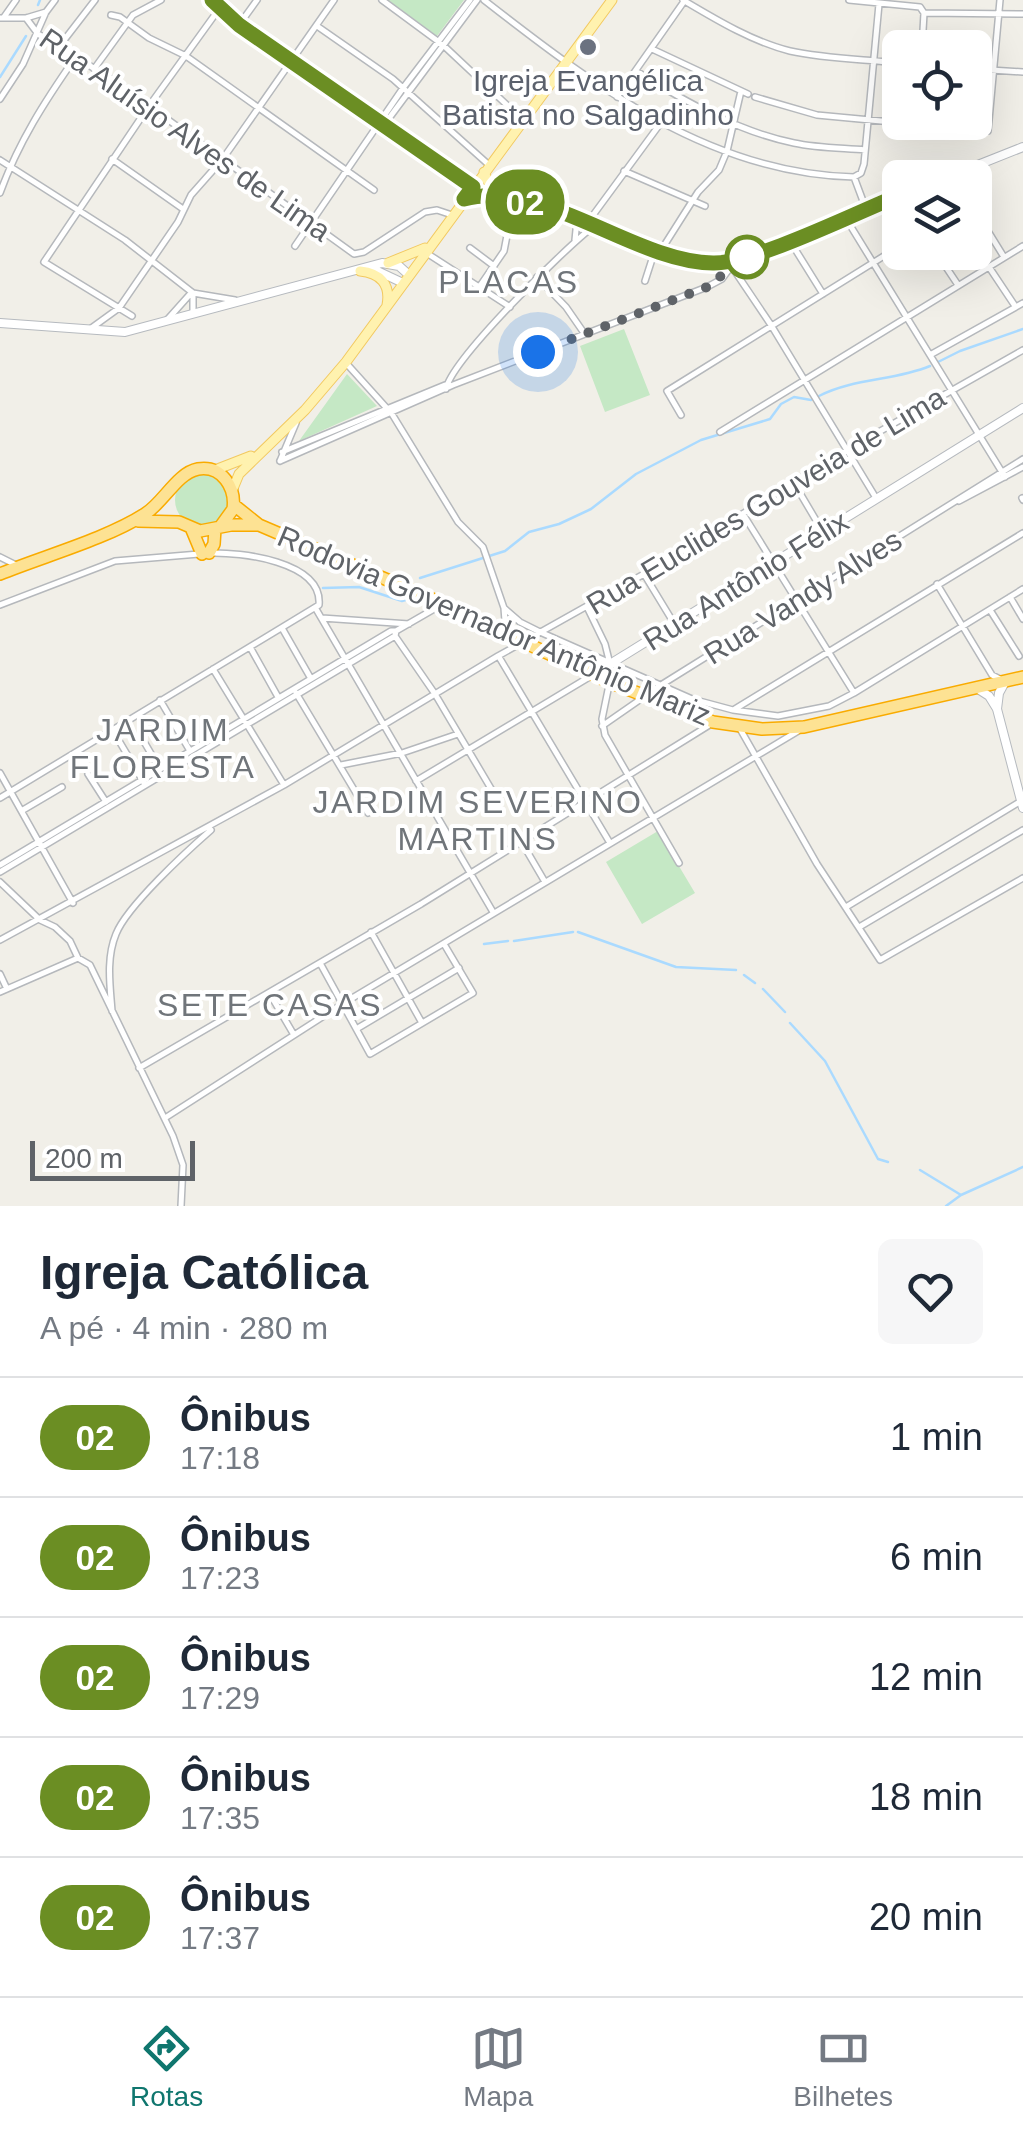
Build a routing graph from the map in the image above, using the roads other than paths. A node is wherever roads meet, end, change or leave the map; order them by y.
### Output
1 (16, 0) edge
2 (55, 0) edge
3 (95, 0) edge
4 (161, 0) edge
5 (212, 0) edge
6 (257, 0) edge
7 (334, 0) edge
8 (382, 0) edge
9 (477, 0) edge
10 (612, 0) edge
11 (684, 0) edge
12 (849, 0) edge
13 (1000, 0) edge
14 (879, 4) junction
15 (219, 9) junction
16 (46, 12) junction
17 (924, 13) junction
18 (997, 13) junction
19 (1023, 14) edge
20 (111, 16) dead end
21 (2, 18) edge
22 (26, 18) junction
23 (127, 22) junction
24 (239, 25) junction
25 (316, 25) junction
26 (923, 30) edge
27 (38, 34) junction
28 (441, 43) junction
29 (58, 48) junction
30 (652, 49) junction
31 (186, 56) junction
32 (75, 58) junction
33 (290, 60) junction
34 (874, 60) junction
35 (882, 61) edge
36 (567, 62) junction
37 (94, 69) junction
38 (992, 70) joint
39 (636, 71) junction
40 (1023, 72) edge
41 (406, 91) junction
42 (748, 94) junction
43 (617, 98) junction
44 (0, 99) edge
45 (149, 106) junction
46 (257, 109) junction
47 (524, 121) junction
48 (734, 122) junction
49 (868, 122) junction
50 (882, 123) edge
51 (660, 124) junction
52 (382, 125) junction
53 (1023, 147) edge
54 (865, 150) junction
55 (728, 151) junction
56 (0, 160) edge
57 (112, 160) junction
58 (222, 160) junction
59 (992, 160) edge
60 (10, 166) junction
61 (487, 168) junction
62 (347, 171) junction
63 (624, 171) junction
64 (857, 175) junction
65 (473, 187) junction
66 (491, 188) junction
67 (374, 190) dead end
68 (0, 193) edge
69 (481, 196) junction
70 (502, 196) junction
71 (464, 199) junction
72 (514, 199) junction
73 (693, 199) junction
74 (882, 202) edge
75 (705, 206) dead end
76 (866, 209) junction
77 (78, 210) junction
78 (184, 210) junction
79 (452, 215) junction
80 (845, 217) junction
81 (578, 220) junction
82 (311, 223) junction
83 (591, 225) junction
84 (992, 238) edge
85 (574, 240) junction
86 (789, 240) junction
87 (295, 246) dead end
88 (1023, 246) edge
89 (428, 248) junction
90 (470, 248) dead end
91 (658, 251) junction
92 (882, 257) edge
93 (1004, 257) junction
94 (150, 262) junction
95 (388, 263) junction
96 (872, 263) junction
97 (734, 264) junction
98 (992, 264) edge
99 (494, 266) junction
100 (366, 270) junction
101 (948, 270) edge
102 (982, 270) edge
103 (992, 270) edge
104 (537, 276) junction
105 (406, 278) junction
106 (645, 280) dead end
107 (958, 285) junction
108 (480, 286) junction
109 (193, 292) junction
110 (823, 294) junction
111 (240, 301) junction
112 (1023, 303) edge
113 (387, 305) junction
114 (1016, 307) junction
115 (119, 308) junction
116 (510, 308) junction
117 (194, 314) junction
118 (132, 316) dead end
119 (907, 318) junction
120 (165, 321) junction
121 (0, 323) edge
122 (771, 325) junction
123 (86, 332) junction
124 (584, 333) junction
125 (1023, 350) edge
126 (929, 356) junction
127 (346, 362) junction
128 (805, 380) junction
129 (448, 386) junction
130 (950, 391) junction
131 (387, 408) junction
132 (1023, 408) edge
133 (306, 410) junction
134 (392, 414) junction
135 (681, 414) dead end
136 (368, 420) junction
137 (720, 432) dead end
138 (333, 434) junction
139 (979, 437) junction
140 (266, 447) junction
141 (847, 450) junction
142 (282, 452) junction
143 (1023, 463) edge
144 (212, 470) junction
145 (1004, 475) junction
146 (794, 483) junction
147 (232, 490) junction
148 (172, 491) junction
149 (877, 500) junction
150 (234, 504) junction
151 (742, 514) junction
152 (134, 521) junction
153 (178, 522) junction
154 (259, 525) junction
155 (216, 532) junction
156 (823, 533) junction
157 (1023, 533) edge
158 (194, 535) junction
159 (211, 553) junction
160 (187, 554) junction
161 (0, 556) edge
162 (772, 565) junction
163 (18, 567) junction
164 (0, 574) edge
165 (644, 574) junction
166 (938, 584) junction
167 (1023, 589) edge
168 (1010, 597) junction
169 (796, 601) junction
170 (442, 604) junction
171 (0, 605) edge
172 (318, 607) junction
173 (587, 607) junction
174 (504, 608) junction
175 (990, 610) junction
176 (322, 618) junction
177 (1023, 619) edge
178 (409, 624) junction
179 (675, 625) junction
180 (963, 626) junction
181 (282, 628) junction
182 (496, 630) junction
183 (540, 632) junction
184 (395, 634) junction
185 (523, 642) junction
186 (250, 647) junction
187 (829, 651) junction
188 (498, 656) junction
189 (1019, 656) dead end
190 (346, 659) junction
191 (610, 664) junction
192 (213, 668) junction
193 (593, 674) junction
194 (992, 675) junction
195 (310, 677) junction
196 (1023, 677) edge
197 (610, 682) junction
198 (660, 686) junction
199 (993, 690) junction
200 (854, 693) junction
201 (296, 694) junction
202 (435, 694) junction
203 (644, 696) junction
204 (278, 697) junction
205 (160, 700) junction
206 (732, 710) junction
207 (530, 712) junction
208 (245, 721) junction
209 (714, 722) junction
210 (385, 724) junction
211 (602, 726) junction
212 (738, 726) junction
213 (804, 728) junction
214 (112, 729) junction
215 (458, 734) junction
216 (143, 740) dead end
217 (190, 750) junction
218 (467, 750) junction
219 (402, 753) junction
220 (333, 755) junction
221 (755, 755) junction
222 (340, 766) junction
223 (160, 769) junction
224 (0, 774) edge
225 (88, 774) dead end
226 (627, 774) junction
227 (416, 781) junction
228 (144, 783) junction
229 (284, 785) junction
230 (62, 786) dead end
231 (11, 792) junction
232 (493, 792) dead end
233 (0, 798) edge
234 (585, 800) junction
235 (106, 802) junction
236 (1022, 804) edge
237 (22, 810) junction
238 (368, 813) dead end
239 (652, 817) junction
240 (222, 820) junction
241 (1023, 830) edge
242 (520, 840) junction
243 (610, 842) junction
244 (42, 844) junction
245 (679, 863) dead end
246 (0, 869) edge
247 (470, 872) junction
248 (1023, 878) edge
249 (545, 882) junction
250 (0, 883) edge
251 (73, 902) junction
252 (846, 906) junction
253 (494, 912) junction
254 (40, 920) junction
255 (860, 926) junction
256 (371, 932) junction
257 (0, 940) edge
258 (444, 944) junction
259 (78, 958) junction
260 (320, 962) junction
261 (459, 968) junction
262 (394, 973) junction
263 (0, 974) edge
264 (3, 991) edge
265 (270, 993) junction
266 (408, 998) junction
267 (344, 1003) junction
268 (112, 1014) junction
269 (422, 1023) junction
270 (356, 1028) junction
271 (294, 1034) junction
272 (138, 1068) junction
273 (165, 1118) junction
274 (181, 1206) edge

1 - 21 street
2 - 16 street
3 - 29 street
4 - 23 street
5 - 15 street
6 - 24 street
7 - 25 street
8 - 28 street
9 - 28 street
9 - 36 street
10 - 36 main road
11 - 30 street
11 - 34 street
12 - 14 street
13 - 18 street
14 - 17 street
14 - 34 street
15 - 24 street
15 - 31 street
16 - 22 street
16 - 27 street
17 - 18 street
17 - 26 street
18 - 19 street
18 - 38 street
20 - 23 street
21 - 22 street
22 - 27 street, Rua Aluísio Alves de Lima
23 - 31 street
23 - 37 street
24 - 33 street
25 - 33 street
25 - 41 street
27 - 29 street, Rua Aluísio Alves de Lima
27 - 44 street
28 - 41 street
28 - 47 street
29 - 32 street, Rua Aluísio Alves de Lima
30 - 39 street
30 - 42 street
31 - 45 street
31 - 46 street
32 - 37 street, Rua Aluísio Alves de Lima
32 - 60 street
33 - 46 street
33 - 52 street
34 - 35 street
34 - 49 street
36 - 43 street
36 - 47 main road
37 - 45 street, Rua Aluísio Alves de Lima
38 - 40 street
39 - 43 street
39 - 48 street
41 - 52 street
41 - 61 street
42 - 48 street
42 - 49 street
43 - 51 street
45 - 57 street
45 - 58 street, Rua Aluísio Alves de Lima
46 - 58 street
46 - 62 street
47 - 61 main road
48 - 54 street
48 - 55 street
49 - 50 street
49 - 54 street
51 - 55 street
51 - 63 street
52 - 62 street
52 - 65 street
53 - 59 main road
54 - 64 street
55 - 64 street
55 - 73 street
56 - 60 street
57 - 77 street
57 - 78 street
58 - 78 street
58 - 82 street, Rua Aluísio Alves de Lima
60 - 68 street
60 - 77 street
61 - 65 main road
61 - 66 main road
62 - 67 street
62 - 82 street
63 - 73 street
63 - 83 street
64 - 76 street
65 - 66 main road
65 - 69 main road
65 - 71 main road
66 - 70 main road
69 - 70 main road
69 - 71 main road
70 - 72 main road
71 - 79 main road
72 - 81 main road
72 - 99 street
73 - 75 street
73 - 91 street
74 - 76 main road
76 - 80 main road
77 - 94 street
77 - 115 street
78 - 94 street
79 - 82 street, Rua Aluísio Alves de Lima
79 - 89 main road
80 - 86 main road
80 - 96 street
81 - 83 main road
81 - 85 street
82 - 87 street
83 - 85 street
83 - 91 main road
84 - 93 street
85 - 104 street
86 - 97 main road
86 - 110 street
88 - 93 street
89 - 95 main road
89 - 105 main road
89 - 108 street
90 - 99 street
91 - 97 main road
91 - 106 street
92 - 96 street
93 - 98 street
94 - 109 street
94 - 115 street
95 - 100 main road
95 - 105 main road
96 - 110 street
96 - 119 street
97 - 122 street
97 - 124 street
99 - 108 street
100 - 105 main road
100 - 111 main road
100 - 113 main road
101 - 107 street
102 - 107 street
103 - 114 street
104 - 116 street
104 - 124 street
105 - 113 main road
107 - 119 street
108 - 116 street
109 - 111 street
109 - 117 street
109 - 120 street
110 - 122 street
111 - 117 main road
112 - 114 street
113 - 127 main road
114 - 126 street
115 - 118 street
115 - 123 street
116 - 129 street
117 - 120 main road
119 - 126 street
119 - 128 street
120 - 123 main road
121 - 123 main road
122 - 128 street
122 - 135 street
124 - 129 street
125 - 130 street, Rua Euclides Gouveia de Lima
126 - 130 street
127 - 131 street
127 - 133 main road
128 - 137 street
128 - 141 street
129 - 131 street
129 - 134 street
130 - 139 street
130 - 141 street, Rua Euclides Gouveia de Lima
131 - 134 street
131 - 136 street
132 - 139 main road, Rua Antônio Félix
133 - 140 main road
133 - 142 street
134 - 136 street
134 - 174 street
136 - 138 street
138 - 142 street
138 - 142 street
139 - 145 street
139 - 149 main road, Rua Antônio Félix
140 - 144 main road
140 - 147 main road
141 - 146 street, Rua Euclides Gouveia de Lima
141 - 149 street
143 - 145 street, Rua Vandy Alves
144 - 147 highway
144 - 148 highway
145 - 169 street, Rua Vandy Alves
146 - 151 street, Rua Euclides Gouveia de Lima
146 - 156 street
147 - 150 highway
148 - 152 highway
148 - 153 highway
149 - 156 main road, Rua Antônio Félix
150 - 154 highway, Rodovia Governador Antônio Mariz
150 - 155 highway
151 - 162 street
151 - 165 street, Rua Euclides Gouveia de Lima
152 - 153 highway
152 - 163 highway
153 - 158 highway
154 - 155 highway, Rodovia Governador Antônio Mariz
154 - 170 highway, Rodovia Governador Antônio Mariz
155 - 158 highway, Rodovia Governador Antônio Mariz
155 - 159 highway
156 - 162 main road, Rua Antônio Félix
157 - 166 street
158 - 159 highway
158 - 160 highway
159 - 160 street
159 - 172 street
160 - 171 street
161 - 163 street
162 - 169 street
162 - 179 main road, Rua Antônio Félix
163 - 164 highway
165 - 173 street, Rua Euclides Gouveia de Lima
165 - 179 street
166 - 180 street
166 - 187 street
167 - 168 street
168 - 175 street
168 - 177 street
169 - 187 street
169 - 198 street, Rua Vandy Alves
170 - 178 street
170 - 182 highway, Rodovia Governador Antônio Mariz
172 - 176 street
172 - 181 street
173 - 183 street, Rua Euclides Gouveia de Lima
173 - 191 street
174 - 182 street
174 - 183 street
175 - 180 street
175 - 189 street
176 - 178 street
176 - 190 street
178 - 184 street
179 - 191 main road, Rua Antônio Félix
180 - 194 street
180 - 200 street
181 - 186 street
181 - 195 street
182 - 185 highway, Rodovia Governador Antônio Mariz
183 - 185 street, Rua Euclides Gouveia de Lima
183 - 191 street
184 - 190 street
184 - 202 street
185 - 188 street, Rua Euclides Gouveia de Lima
185 - 193 highway, Rodovia Governador Antônio Mariz
186 - 192 street
186 - 204 street
187 - 200 street
187 - 206 street
188 - 202 street, Rua Euclides Gouveia de Lima
188 - 207 street
190 - 195 street
190 - 201 street
190 - 210 street
191 - 193 main road, Rua Antônio Félix
191 - 198 street
192 - 205 street
192 - 208 street
193 - 197 highway, Rodovia Governador Antônio Mariz
193 - 207 street, Rua Antônio Félix
194 - 199 street
194 - 199 street
195 - 204 street
196 - 199 highway, Rodovia Governador Antônio Mariz
197 - 203 highway, Rodovia Governador Antônio Mariz
197 - 211 street
198 - 203 street, Rua Vandy Alves
198 - 206 street
199 - 213 highway, Rodovia Governador Antônio Mariz
199 - 236 main road
200 - 206 street
201 - 208 street
201 - 220 street
202 - 210 street, Rua Euclides Gouveia de Lima
202 - 215 street
203 - 209 highway, Rodovia Governador Antônio Mariz
203 - 211 street, Rua Vandy Alves
204 - 208 street
205 - 214 street
205 - 217 street
207 - 218 street, Rua Antônio Félix
207 - 234 street
208 - 217 street
208 - 228 street
208 - 229 street
209 - 212 highway, Rodovia Governador Antônio Mariz
209 - 226 street
210 - 219 street
210 - 220 street, Rua Euclides Gouveia de Lima
211 - 226 street
212 - 213 highway, Rodovia Governador Antônio Mariz
212 - 221 street
213 - 221 street
214 - 228 street
214 - 231 street
215 - 218 street
215 - 219 street
216 - 223 street
217 - 223 street
218 - 227 street, Rua Antônio Félix
218 - 232 street
219 - 222 street
219 - 227 street
220 - 222 street
220 - 229 street, Rua Euclides Gouveia de Lima
221 - 239 street
221 - 252 street
222 - 238 street
223 - 228 street
224 - 231 street
225 - 235 street
226 - 234 street
226 - 239 street
227 - 247 street
228 - 235 street
228 - 244 street
229 - 240 street, Rua Euclides Gouveia de Lima
230 - 237 street
231 - 233 street
231 - 237 street
234 - 242 street
234 - 243 street
235 - 244 street
236 - 252 street
237 - 244 street
239 - 243 street
239 - 245 street
240 - 251 street, Rua Euclides Gouveia de Lima
240 - 268 street
241 - 255 street
242 - 247 street
242 - 249 street
243 - 249 street
244 - 246 street
244 - 251 street
247 - 253 street
247 - 256 street
248 - 255 street
249 - 253 street
250 - 254 street
251 - 254 street, Rua Euclides Gouveia de Lima
252 - 255 street
253 - 258 street
254 - 257 street, Rua Euclides Gouveia de Lima
254 - 259 street
256 - 260 street
256 - 262 street
258 - 261 street
258 - 262 street
259 - 264 street
259 - 268 street
260 - 265 street
260 - 267 street
261 - 266 street
261 - 269 street
262 - 266 street
262 - 267 street
263 - 264 street
265 - 271 street
265 - 272 street
266 - 269 street
266 - 270 street
267 - 270 street
267 - 271 street
268 - 272 street
269 - 270 street
271 - 273 street
272 - 273 street
273 - 274 street

